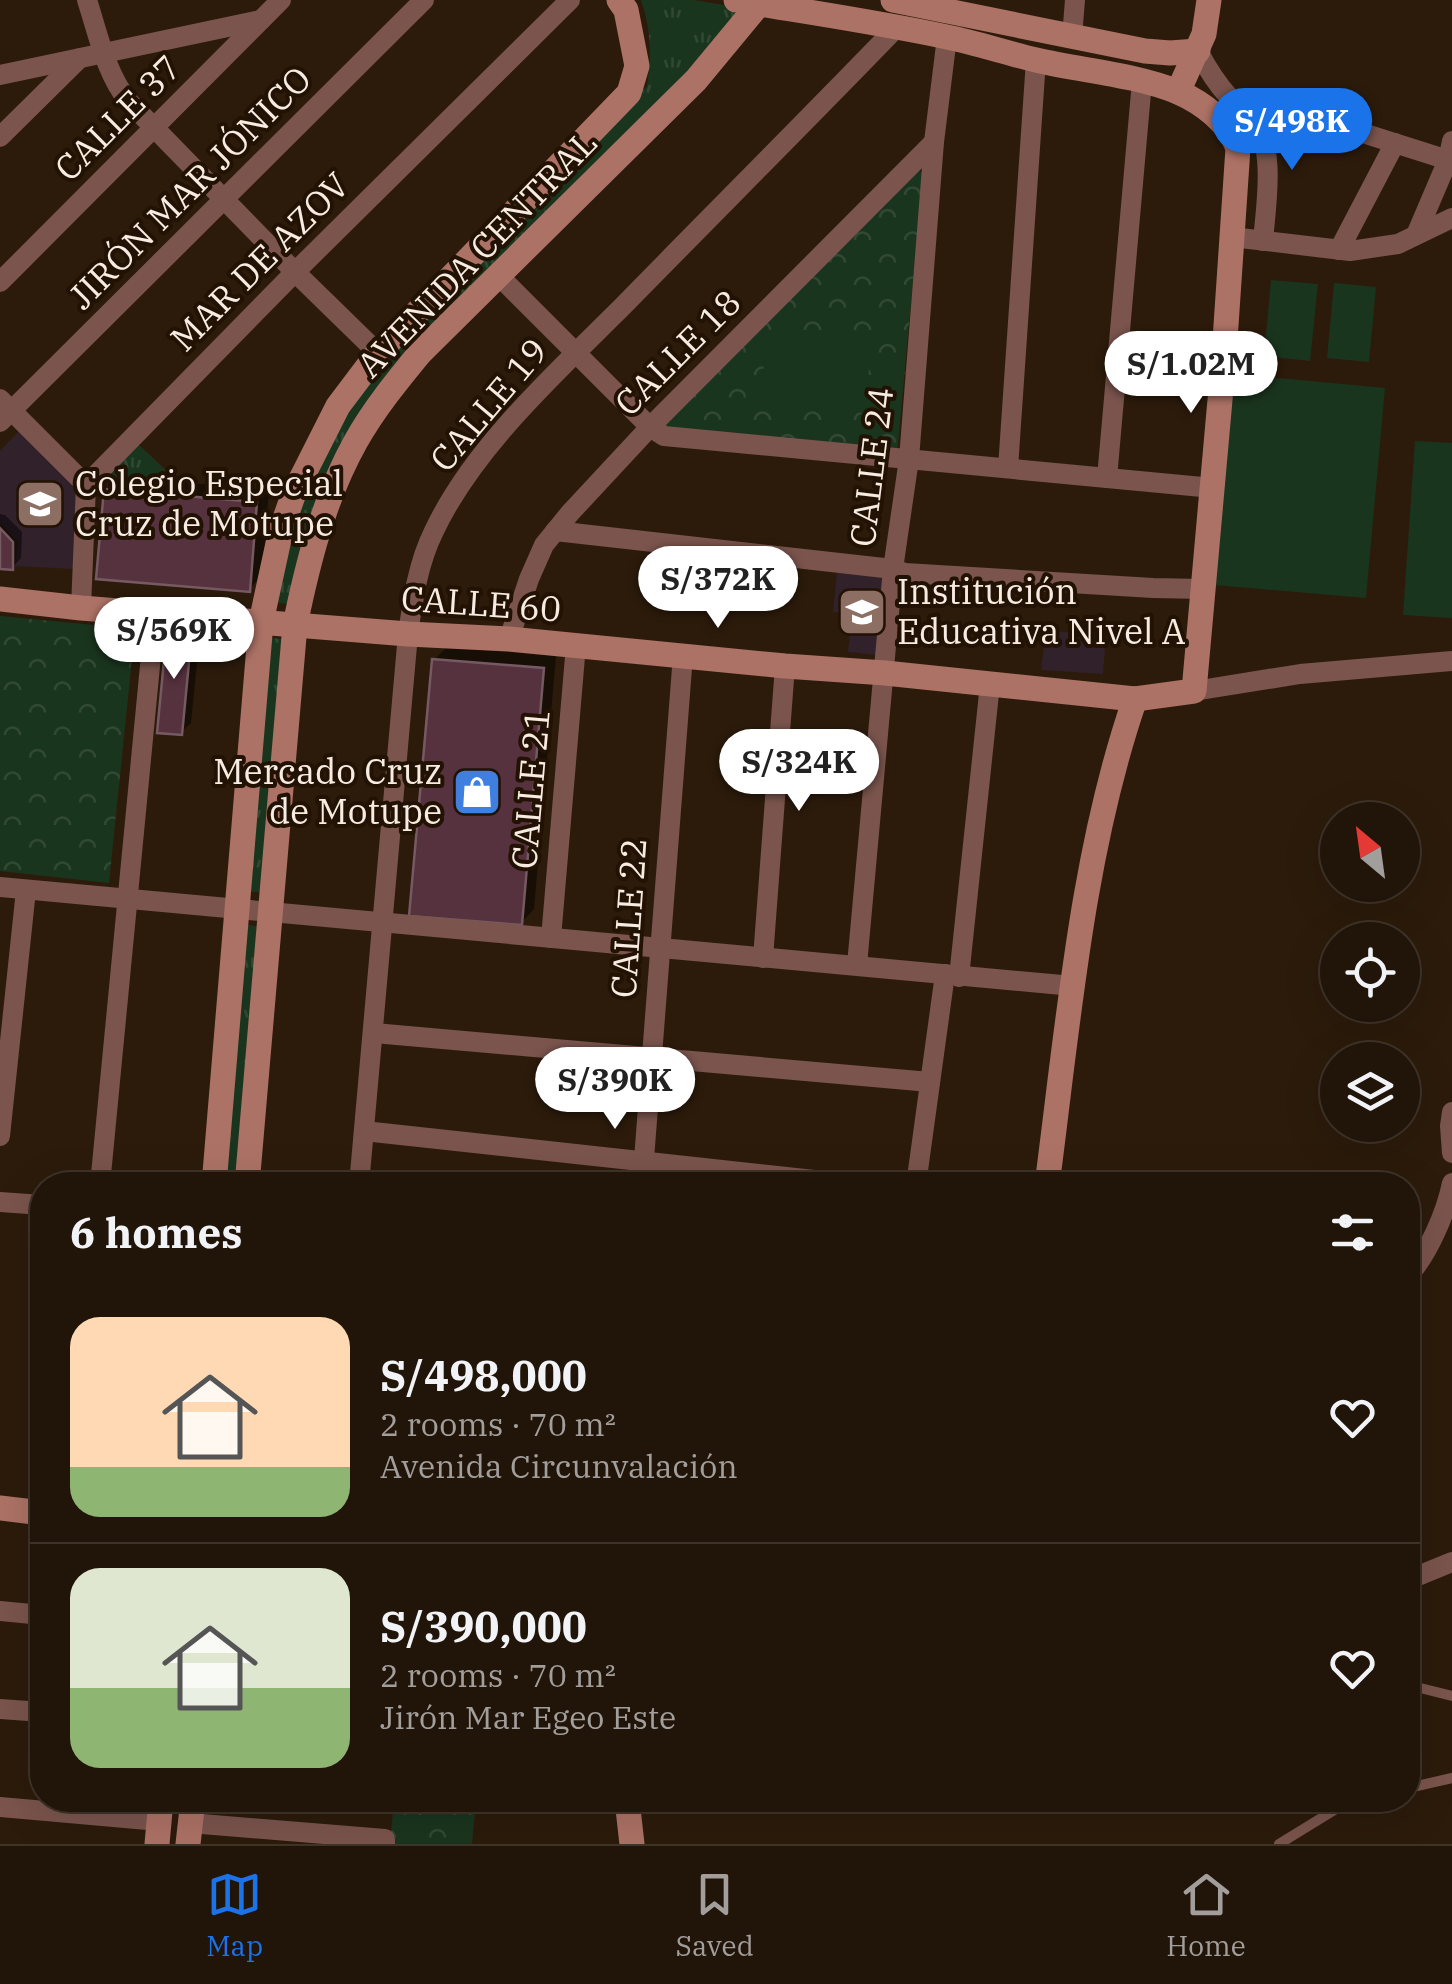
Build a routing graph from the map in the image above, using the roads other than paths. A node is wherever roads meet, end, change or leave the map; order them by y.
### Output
1 (87, 0) edge
2 (280, 0) edge
3 (424, 0) edge
4 (570, 0) edge
5 (619, 0) edge
6 (894, 0) edge
7 (1076, 0) edge
8 (1209, 0) edge
9 (751, 1) edge
10 (945, 5) edge
11 (261, 20) junction
12 (896, 28) junction
13 (1072, 36) junction
14 (948, 37) junction
15 (1198, 51) junction
16 (104, 53) junction
17 (80, 58) junction
18 (1036, 60) junction
19 (0, 75) edge
20 (1142, 81) junction
21 (1178, 92) junction
22 (1253, 117) junction
23 (153, 129) junction
24 (0, 137) edge
25 (934, 142) junction
26 (1395, 142) junction
27 (1450, 150) edge
28 (224, 200) junction
29 (1452, 218) edge
30 (1416, 235) junction
31 (1232, 237) junction
32 (1264, 241) junction
33 (1339, 250) junction
34 (294, 272) junction
35 (499, 276) junction
36 (0, 282) edge
37 (378, 353) junction
38 (576, 354) junction
39 (4, 410) edge
40 (650, 427) junction
41 (909, 459) junction
42 (1008, 468) junction
43 (1107, 478) junction
44 (86, 484) junction
45 (1213, 488) junction
46 (555, 532) junction
47 (893, 570) junction
48 (1203, 589) junction
49 (0, 599) edge
50 (81, 608) junction
51 (156, 614) junction
52 (261, 622) junction
53 (295, 625) junction
54 (408, 634) junction
55 (509, 639) junction
56 (576, 645) junction
57 (683, 655) junction
58 (1452, 661) edge
59 (786, 666) junction
60 (885, 673) junction
61 (990, 684) junction
62 (1194, 691) junction
63 (1135, 700) junction
64 (0, 887) edge
65 (26, 890) junction
66 (128, 899) junction
67 (237, 909) junction
68 (272, 912) junction
69 (382, 922) junction
70 (551, 938) junction
71 (659, 948) junction
72 (764, 958) junction
73 (858, 965) junction
74 (952, 976) junction
75 (1073, 986) junction
76 (7, 998) edge
77 (374, 1033) junction
78 (652, 1057) junction
79 (930, 1082) junction
80 (2, 1094) edge
81 (1452, 1112) edge
82 (364, 1132) junction
83 (0, 1136) edge
84 (1452, 1153) edge
85 (644, 1160) junction
86 (101, 1172) edge
87 (215, 1172) edge
88 (248, 1172) edge
89 (361, 1172) edge
90 (643, 1172) edge
91 (748, 1172) edge
92 (918, 1172) edge
93 (1049, 1172) edge
94 (1452, 1183) edge
95 (0, 1202) edge
96 (30, 1204) edge
97 (1420, 1262) edge
98 (0, 1508) edge
99 (30, 1511) edge
100 (1452, 1562) edge
101 (1420, 1575) edge
102 (0, 1611) edge
103 (30, 1613) edge
104 (1420, 1688) edge
105 (1452, 1696) edge
106 (0, 1709) edge
107 (30, 1711) edge
108 (1452, 1778) edge
109 (1420, 1785) edge
110 (0, 1807) edge
111 (30, 1810) edge
112 (53, 1812) edge
113 (628, 1812) edge
114 (1331, 1812) edge
115 (158, 1822) edge
116 (190, 1822) edge
117 (385, 1842) edge
118 (632, 1844) edge
119 (1279, 1844) edge

1 - 16 street
2 - 11 street, CALLE 37
3 - 28 street, JIRÓN MAR JÓNICO
4 - 34 street, MAR DE AZOV
5 - 37 street, AVENIDA CENTRAL
6 - 10 street
7 - 13 street
8 - 15 street
9 - 12 street
9 - 35 street, AVENIDA CENTRAL
10 - 13 street
11 - 16 street
11 - 23 street, CALLE 37
12 - 14 street
12 - 38 street, CALLE 19
13 - 15 street
14 - 18 street
14 - 25 street, CALLE 24
15 - 21 street
15 - 22 street
16 - 17 street
16 - 23 street
17 - 19 street
17 - 24 street
18 - 20 street
18 - 42 street
20 - 21 street
20 - 43 street
21 - 31 street
22 - 26 street
22 - 32 street
23 - 28 street
23 - 36 street, CALLE 37
25 - 40 street, CALLE 18
25 - 41 street, CALLE 24
26 - 27 street
26 - 33 street
27 - 30 street
28 - 34 street
28 - 39 street, JIRÓN MAR JÓNICO
29 - 30 street
30 - 33 street
31 - 32 street
31 - 45 street
32 - 33 street
34 - 37 street
34 - 44 street, MAR DE AZOV
35 - 38 street
35 - 53 street, AVENIDA CENTRAL
37 - 52 street, AVENIDA CENTRAL
38 - 40 street
38 - 54 street, CALLE 19
39 - 44 street
40 - 41 street
40 - 46 street, CALLE 18
41 - 42 street
41 - 47 street, CALLE 24
42 - 43 street
43 - 45 street
44 - 50 street
45 - 48 street
46 - 47 street
46 - 55 street, CALLE 18
47 - 48 street
47 - 60 street, CALLE 24
48 - 62 street
49 - 50 street, CALLE 60
50 - 51 street, CALLE 60
51 - 52 street, CALLE 60
51 - 66 street
52 - 53 street, CALLE 60
52 - 67 street, AVENIDA CENTRAL
53 - 54 street, CALLE 60
53 - 68 street, AVENIDA CENTRAL
54 - 55 street, CALLE 60
54 - 69 street, CALLE 19
55 - 56 street, CALLE 60
56 - 57 street, CALLE 60
56 - 70 street, CALLE 21
57 - 59 street, CALLE 60
57 - 71 street, CALLE 22
58 - 62 street
59 - 60 street, CALLE 60
59 - 72 street
60 - 61 street, CALLE 60
60 - 73 street, CALLE 24
61 - 63 street, CALLE 60
61 - 74 street
62 - 63 street, CALLE 60
63 - 75 street
64 - 65 street
65 - 66 street
65 - 76 street
66 - 67 street
66 - 86 street
67 - 68 street
67 - 87 street, AVENIDA CENTRAL
68 - 69 street
68 - 88 street, AVENIDA CENTRAL
69 - 70 street
69 - 77 street, CALLE 19
70 - 71 street
71 - 72 street
71 - 78 street, CALLE 22
72 - 73 street
73 - 74 street
74 - 75 street
74 - 79 street
75 - 93 street
76 - 80 street
77 - 78 street
77 - 82 street, CALLE 19
78 - 79 street
78 - 85 street, CALLE 22
79 - 92 street
80 - 83 street
81 - 84 street
82 - 85 street
82 - 89 street, CALLE 19
85 - 90 street, CALLE 22
85 - 91 street
94 - 97 street
95 - 96 street
98 - 99 street
100 - 101 street
102 - 103 street
104 - 105 lane
106 - 107 street
108 - 109 lane
110 - 111 street
112 - 115 street
113 - 118 street
114 - 119 lane
116 - 117 street

